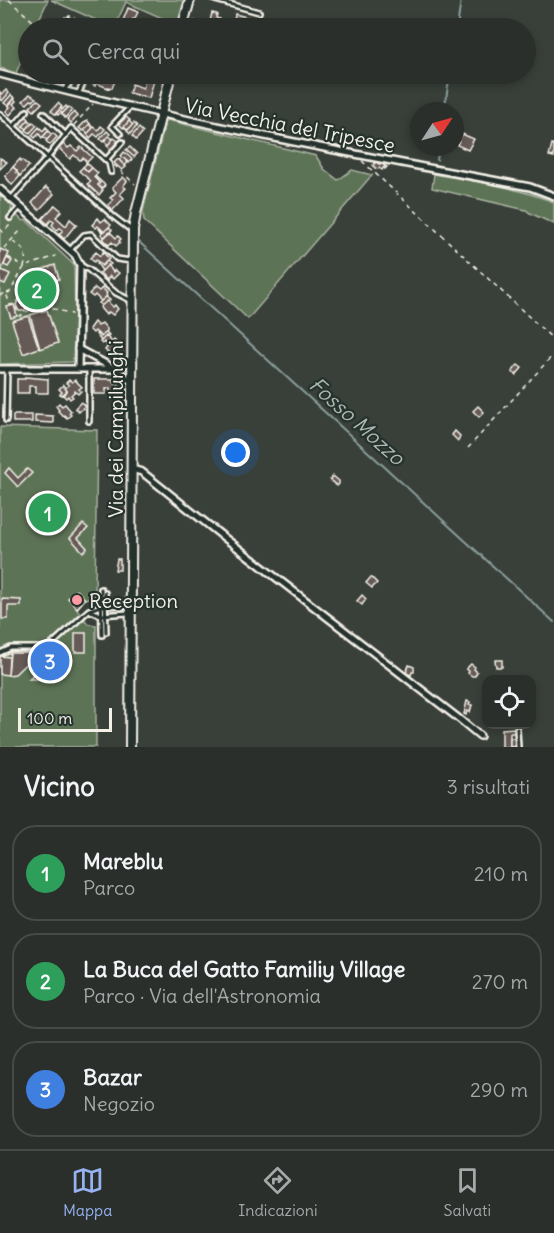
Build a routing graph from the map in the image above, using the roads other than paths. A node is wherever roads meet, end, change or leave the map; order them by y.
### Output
1 (190, 0) edge
2 (215, 0) edge
3 (259, 12) dead end
4 (185, 18) edge
5 (0, 74) edge
6 (18, 78) edge
7 (40, 84) edge
8 (69, 84) edge
9 (83, 84) edge
10 (168, 84) edge
11 (64, 90) junction
12 (78, 94) junction
13 (130, 106) junction
14 (27, 111) dead end
15 (43, 113) dead end
16 (0, 114) edge
17 (160, 114) junction
18 (14, 126) junction
19 (120, 134) dead end
20 (66, 135) junction
21 (122, 142) dead end
22 (48, 157) junction
23 (107, 161) junction
24 (111, 172) dead end
25 (0, 189) edge
26 (554, 195) edge
27 (11, 199) junction
28 (20, 207) junction
29 (10, 218) dead end
30 (133, 230) junction
31 (70, 251) junction
32 (133, 261) junction
33 (80, 265) junction
34 (132, 301) junction
35 (78, 349) junction
36 (132, 357) junction
37 (3, 369) edge
38 (78, 369) junction
39 (89, 369) junction
40 (115, 369) junction
41 (132, 380) junction
42 (6, 420) dead end
43 (89, 421) dead end
44 (132, 469) junction
45 (101, 590) dead end
46 (105, 592) dead end
47 (104, 606) junction
48 (131, 609) junction
49 (89, 610) junction
50 (104, 615) junction
51 (106, 632) dead end
52 (102, 635) dead end
53 (0, 652) edge
54 (517, 729) dead end
55 (480, 736) dead end
56 (130, 747) edge
57 (518, 747) edge

1 - 4 street
2 - 3 lane
5 - 6 street, Via Vecchia del Tripesce
7 - 11 street, Via Vecchia del Tripesce
8 - 11 lane
9 - 12 lane
10 - 17 street, Via dei Campilunghi
11 - 12 street, Via Vecchia del Tripesce
12 - 13 street, Via Vecchia del Tripesce
13 - 17 street, Via Vecchia del Tripesce
13 - 19 lane
14 - 18 lane
15 - 20 lane
16 - 18 lane
17 - 26 street, Via Vecchia del Tripesce
17 - 30 street, Via dei Campilunghi
18 - 22 lane
20 - 22 lane
20 - 23 lane
21 - 23 lane
22 - 27 lane
22 - 30 lane
23 - 24 lane
25 - 27 street
27 - 28 street
28 - 29 lane
28 - 31 street
30 - 32 street, Via dei Campilunghi
31 - 32 lane
31 - 33 street
32 - 34 street, Via dei Campilunghi
33 - 34 lane
33 - 35 street
34 - 36 street, Via dei Campilunghi
35 - 38 street
35 - 40 street
36 - 40 street
36 - 41 street, Via dei Campilunghi
37 - 38 street
37 - 42 lane
38 - 39 street
39 - 40 street
39 - 43 lane
40 - 41 street
41 - 44 street, Via dei Campilunghi
44 - 48 street, Via dei Campilunghi
44 - 55 street
45 - 47 lane
46 - 47 lane
47 - 48 lane
47 - 49 lane
47 - 50 lane
48 - 50 lane
48 - 56 street, Via dei Campilunghi
49 - 50 lane
49 - 53 lane
50 - 51 lane
50 - 52 lane
54 - 57 lane

